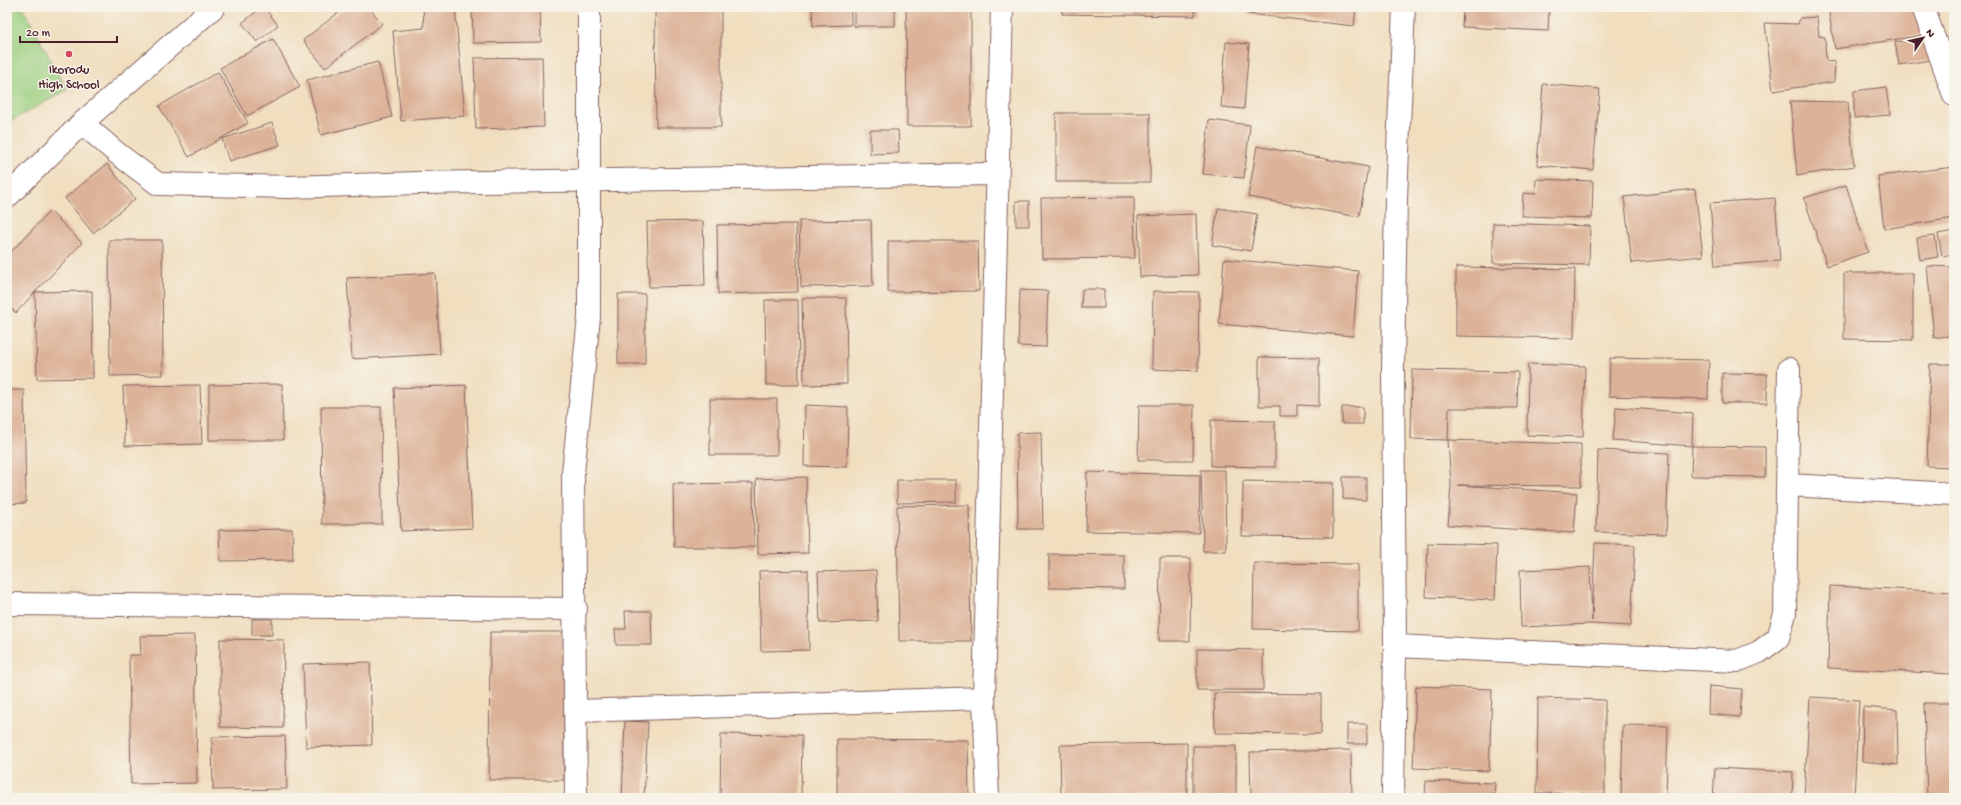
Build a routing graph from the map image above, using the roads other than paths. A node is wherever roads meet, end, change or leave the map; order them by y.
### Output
1 (214, 7) edge
2 (589, 7) edge
3 (1002, 7) edge
4 (1404, 7) edge
5 (1923, 7) edge
6 (1954, 95) edge
7 (82, 123) junction
8 (997, 174) junction
9 (590, 181) junction
10 (7, 197) edge
11 (1789, 369) dead end
12 (1788, 485) junction
13 (1954, 494) edge
14 (7, 604) edge
15 (576, 609) junction
16 (1395, 646) junction
17 (984, 698) junction
18 (576, 711) junction
19 (576, 798) edge
20 (988, 798) edge
21 (1393, 798) edge

1 - 7 street
2 - 9 street
3 - 8 street
4 - 16 street
5 - 6 street
7 - 9 street
7 - 10 street
8 - 9 street
8 - 17 street
9 - 15 street
11 - 12 street
12 - 13 street
12 - 16 street
14 - 15 street
15 - 18 street
16 - 21 street
17 - 18 street
17 - 20 street
18 - 19 street

